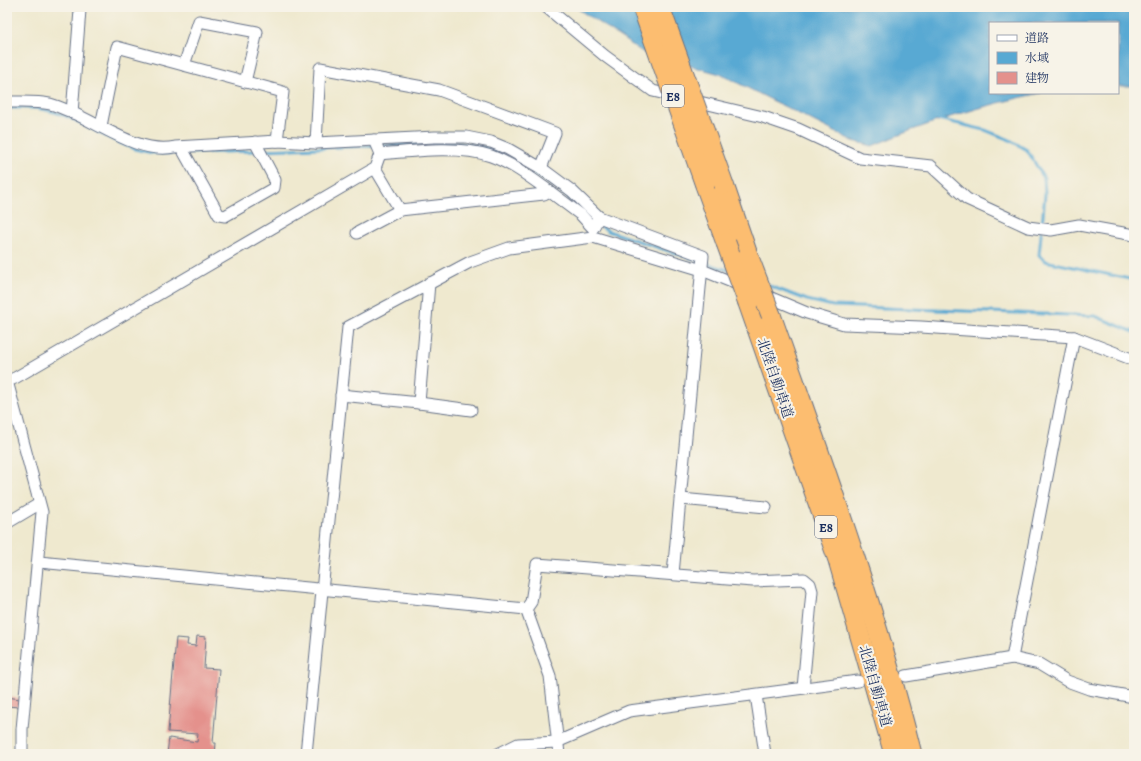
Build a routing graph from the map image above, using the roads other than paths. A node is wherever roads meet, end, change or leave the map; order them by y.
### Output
1 (546, 7) edge
2 (642, 7) edge
3 (660, 7) edge
4 (80, 10) dead end
5 (184, 65) junction
6 (245, 82) junction
7 (7, 102) edge
8 (72, 113) junction
9 (101, 126) junction
10 (374, 140) junction
11 (277, 141) junction
12 (255, 142) junction
13 (316, 142) junction
14 (181, 147) junction
15 (380, 154) junction
16 (375, 168) junction
17 (541, 168) junction
18 (549, 191) junction
19 (400, 210) junction
20 (599, 217) junction
21 (593, 233) junction
22 (357, 234) dead end
23 (1134, 235) edge
24 (702, 270) junction
25 (429, 283) junction
26 (1074, 337) junction
27 (1134, 360) edge
28 (7, 381) edge
29 (341, 395) junction
30 (419, 403) junction
31 (471, 410) dead end
32 (681, 499) junction
33 (39, 504) junction
34 (766, 507) dead end
35 (7, 523) edge
36 (39, 562) junction
37 (674, 574) junction
38 (321, 589) junction
39 (526, 609) junction
40 (1012, 658) junction
41 (906, 676) dead end
42 (858, 681) dead end
43 (803, 688) junction
44 (756, 695) junction
45 (1134, 698) edge
46 (557, 742) junction
47 (22, 754) edge
48 (306, 754) edge
49 (498, 754) edge
50 (559, 754) edge
51 (764, 754) edge
52 (894, 754) edge
53 (912, 754) edge

1 - 23 street
2 - 52 highway, 北陸自動車道 / E8, bridge
3 - 53 highway, 北陸自動車道 / E8, bridge
4 - 8 street
5 - 6 street
5 - 6 street
5 - 9 street
6 - 11 street
7 - 8 street
8 - 9 street
9 - 14 street
10 - 13 street
10 - 15 street
10 - 17 street
11 - 12 street
11 - 13 street
12 - 14 street
12 - 14 street
13 - 17 street
15 - 16 street
15 - 18 street
16 - 19 street
16 - 28 street
17 - 20 street
18 - 19 street
18 - 21 street
19 - 22 street
20 - 21 street
20 - 24 street
21 - 24 street
21 - 25 street
24 - 26 street
24 - 32 street
25 - 29 street
25 - 30 street
26 - 27 street
26 - 40 street
28 - 33 street
29 - 30 street
29 - 38 street
30 - 31 street
32 - 34 street
32 - 37 street
33 - 35 street
33 - 36 street
36 - 38 street
36 - 47 street
37 - 39 street
37 - 43 street
38 - 39 street
38 - 48 street
39 - 46 street
40 - 41 street
40 - 45 street
42 - 43 street
43 - 44 street
44 - 46 street
44 - 51 street
46 - 49 street
46 - 50 street

